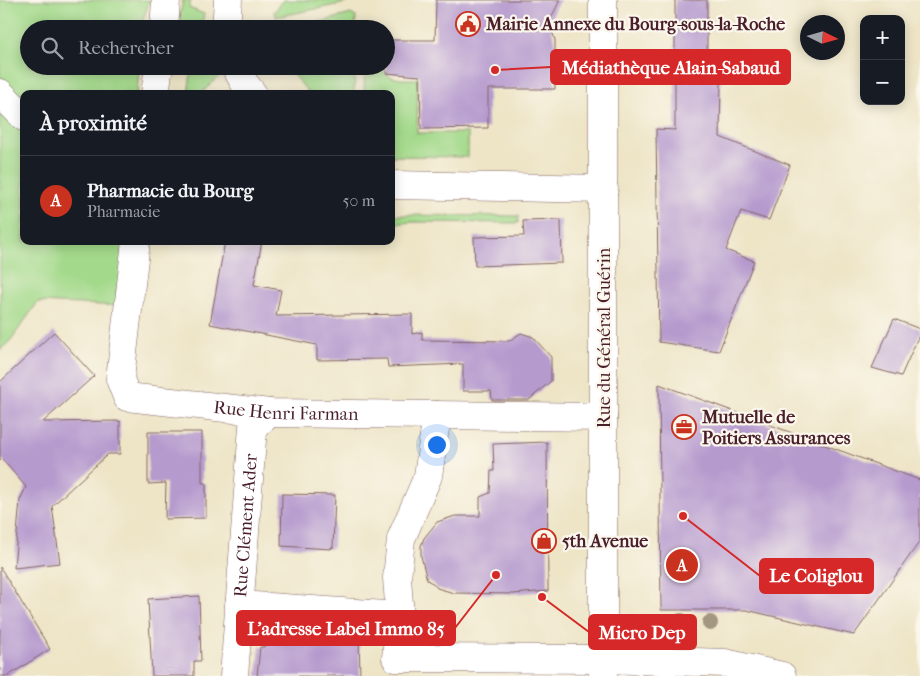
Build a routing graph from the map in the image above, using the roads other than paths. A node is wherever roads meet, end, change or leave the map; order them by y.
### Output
1 (166, 0) edge
2 (228, 0) edge
3 (603, 0) edge
4 (165, 20) edge
5 (227, 20) edge
6 (158, 75) edge
7 (240, 75) edge
8 (156, 90) edge
9 (250, 90) edge
10 (0, 93) edge
11 (20, 113) edge
12 (395, 185) edge
13 (604, 189) junction
14 (136, 245) edge
15 (270, 413) junction
16 (437, 415) junction
17 (603, 417) junction
18 (239, 605) junction
19 (400, 616) junction
20 (604, 668) edge
21 (234, 676) edge
22 (782, 676) edge

1 - 4 street
2 - 5 street
3 - 13 street, Rue du Général Guérin
6 - 8 street
7 - 9 street
10 - 11 street
12 - 13 street
13 - 17 street, Rue du Général Guérin
14 - 15 street, Rue Henri Farman
15 - 16 street, Rue Henri Farman
15 - 18 street, Rue Clément Ader
16 - 17 street, Rue Henri Farman
16 - 19 street
17 - 20 street, Rue du Général Guérin
18 - 19 street
18 - 21 street, Rue Clément Ader
19 - 20 street
20 - 22 street

